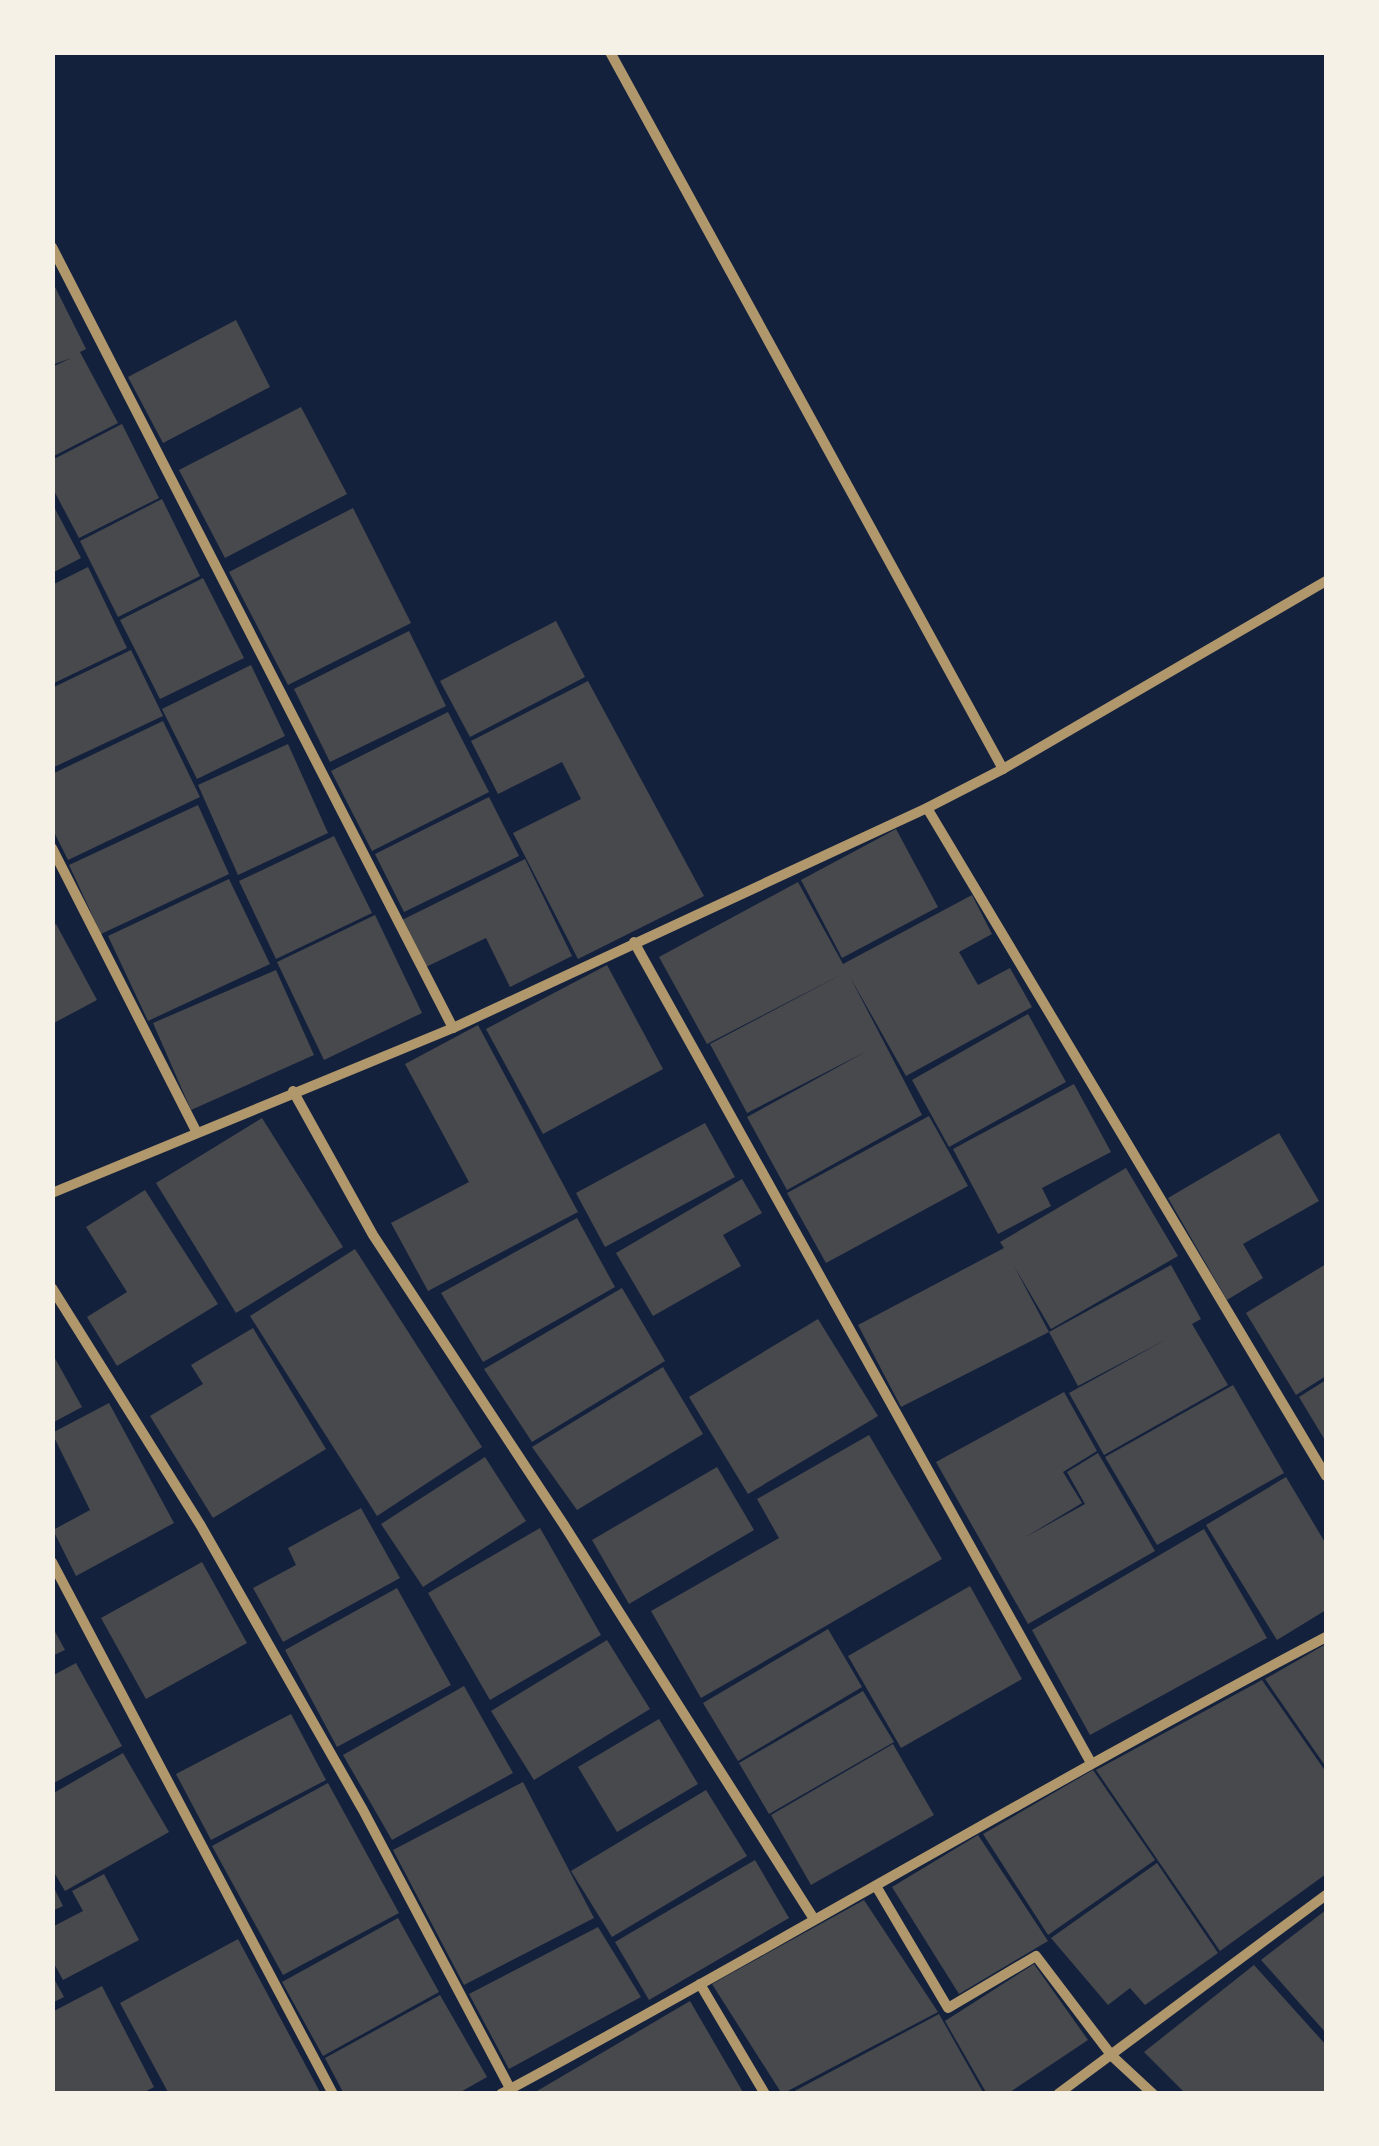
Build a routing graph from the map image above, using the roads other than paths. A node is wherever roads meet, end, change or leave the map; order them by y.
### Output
1 (610, 52) edge
2 (52, 247) edge
3 (1326, 581) edge
4 (1003, 769) junction
5 (927, 808) junction
6 (52, 848) edge
7 (634, 942) junction
8 (454, 1028) junction
9 (293, 1091) junction
10 (196, 1131) junction
11 (52, 1193) edge
12 (52, 1288) edge
13 (1326, 1476) edge
14 (52, 1562) edge
15 (1326, 1637) edge
16 (1090, 1761) junction
17 (876, 1886) junction
18 (1326, 1894) edge
19 (814, 1919) junction
20 (700, 1984) junction
21 (1112, 2056) junction
22 (508, 2092) edge
23 (333, 2094) edge
24 (766, 2094) edge
25 (1058, 2094) edge
26 (1154, 2094) edge

1 - 4 street
2 - 8 street
3 - 4 street
4 - 5 street
5 - 7 street
5 - 13 street
6 - 10 street
7 - 8 street
7 - 16 street
8 - 9 street
9 - 10 street
9 - 19 street
10 - 11 street
12 - 22 street
14 - 23 street
15 - 16 street
16 - 17 street
17 - 19 street
17 - 21 street
18 - 21 street
19 - 20 street
20 - 22 street
20 - 24 street
21 - 25 street
21 - 26 street

